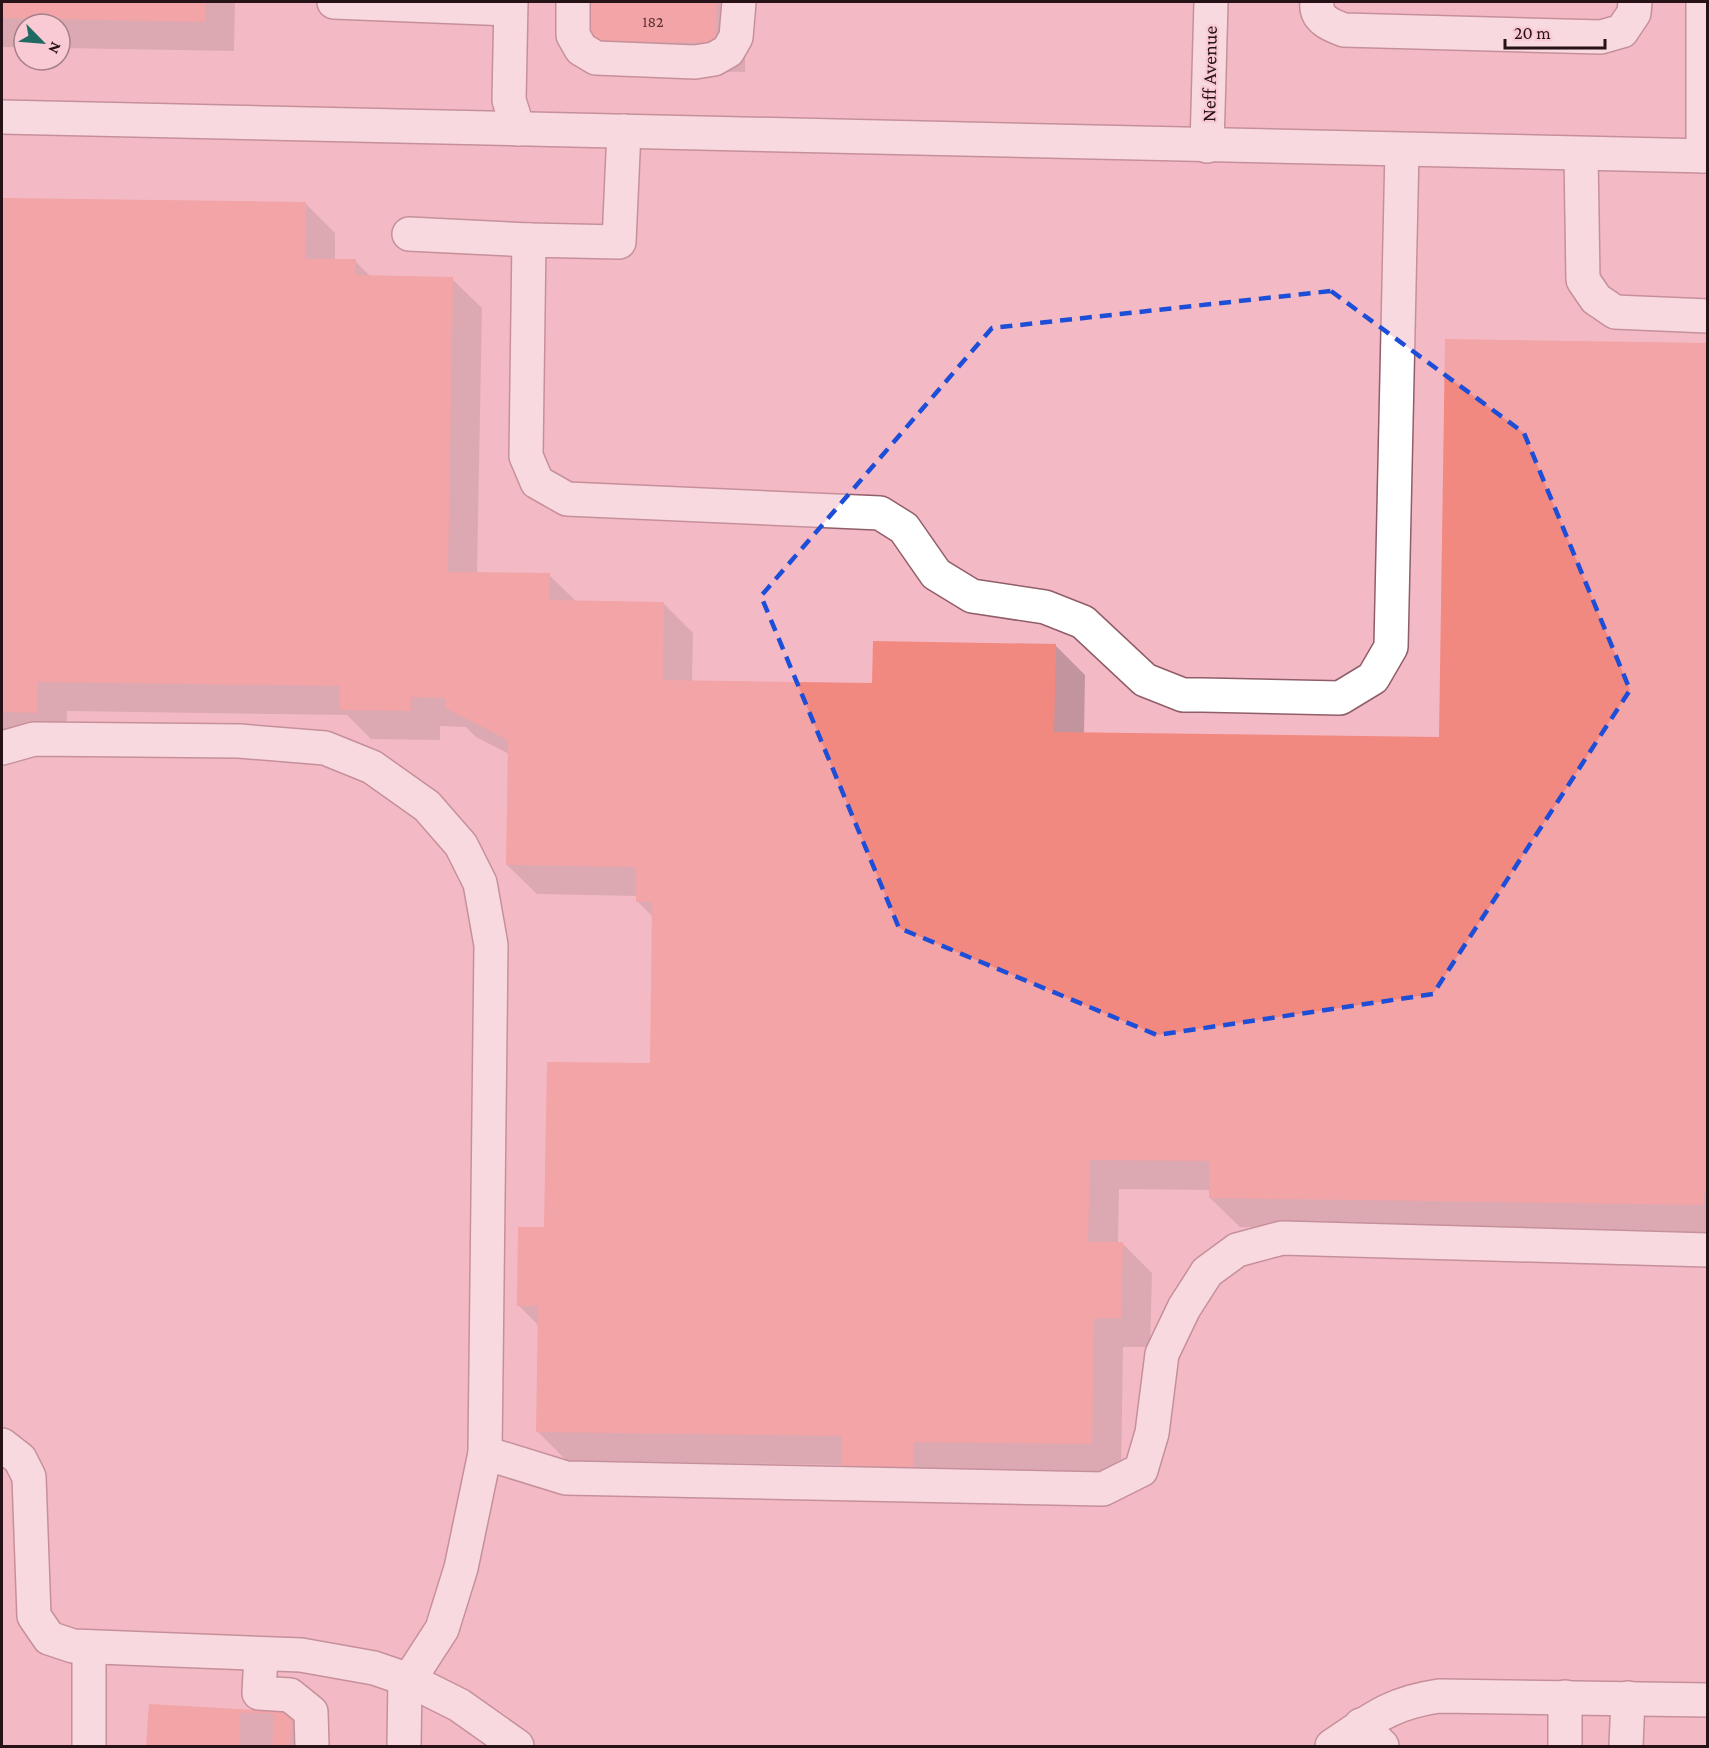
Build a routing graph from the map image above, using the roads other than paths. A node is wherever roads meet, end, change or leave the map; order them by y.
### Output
1 (334, 2) edge
2 (573, 2) edge
3 (739, 2) edge
4 (1210, 2) edge
5 (1317, 2) edge
6 (1635, 2) edge
7 (1703, 2) edge
8 (511, 5) edge
9 (1705, 66) edge
10 (2, 117) edge
11 (518, 129) junction
12 (624, 131) junction
13 (1207, 146) junction
14 (1402, 150) junction
15 (1581, 154) junction
16 (1705, 156) edge
17 (409, 234) dead end
18 (529, 240) junction
19 (1707, 316) edge
20 (2, 748) edge
21 (1707, 1250) edge
22 (2, 1445) edge
23 (485, 1453) junction
24 (89, 1647) junction
25 (261, 1654) junction
26 (407, 1679) junction
27 (1565, 1697) junction
28 (1628, 1698) junction
29 (1707, 1700) edge
30 (1372, 1736) edge
31 (89, 1746) edge
32 (312, 1746) edge
33 (404, 1746) edge
34 (517, 1746) edge
35 (1332, 1746) edge
36 (1565, 1746) edge
37 (1626, 1746) edge

1 - 8 street
2 - 3 street
4 - 13 street, Neff Avenue
5 - 6 street
7 - 9 street
8 - 11 street
9 - 16 street
10 - 11 street
11 - 12 street
12 - 13 street
12 - 18 street
13 - 14 street
14 - 15 street
14 - 18 street
15 - 16 street
15 - 19 street
17 - 18 street
20 - 23 street
21 - 23 street
22 - 24 street
23 - 26 street
24 - 25 street
24 - 31 street
25 - 26 street
25 - 32 street
26 - 33 street
26 - 34 street
27 - 28 street
27 - 30 street
27 - 36 street
28 - 29 street
28 - 37 street
30 - 35 street

